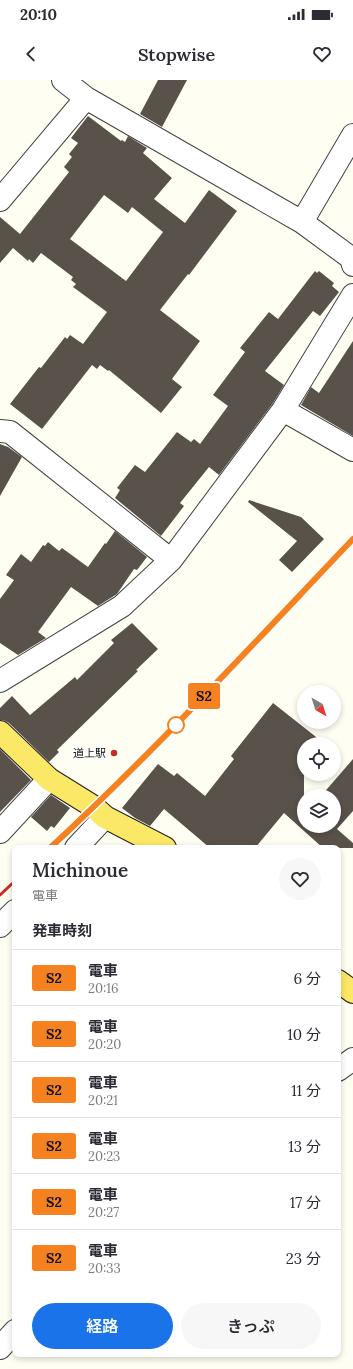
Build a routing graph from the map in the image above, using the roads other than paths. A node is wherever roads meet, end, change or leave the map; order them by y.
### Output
1 (63, 80) edge
2 (86, 98) junction
3 (353, 135) edge
4 (0, 200) edge
5 (302, 222) junction
6 (353, 265) edge
7 (353, 295) edge
8 (283, 410) junction
9 (0, 431) edge
10 (353, 450) edge
11 (171, 560) junction
12 (0, 681) edge
13 (0, 732) edge
14 (49, 779) junction
15 (105, 818) junction
16 (0, 832) edge
17 (79, 845) edge
18 (160, 845) edge
19 (12, 914) edge
20 (0, 926) edge
21 (341, 982) edge
22 (353, 992) edge
23 (353, 1059) edge
24 (341, 1068) edge
25 (12, 1334) edge
26 (0, 1348) edge

1 - 2 street
2 - 4 street
2 - 5 street
3 - 5 street
5 - 6 street
7 - 8 street
8 - 10 street
8 - 11 street
9 - 11 street
11 - 12 street
13 - 14 main road
14 - 15 main road
14 - 16 street
15 - 17 street
15 - 18 main road
19 - 20 street
21 - 22 main road
23 - 24 street
25 - 26 street

